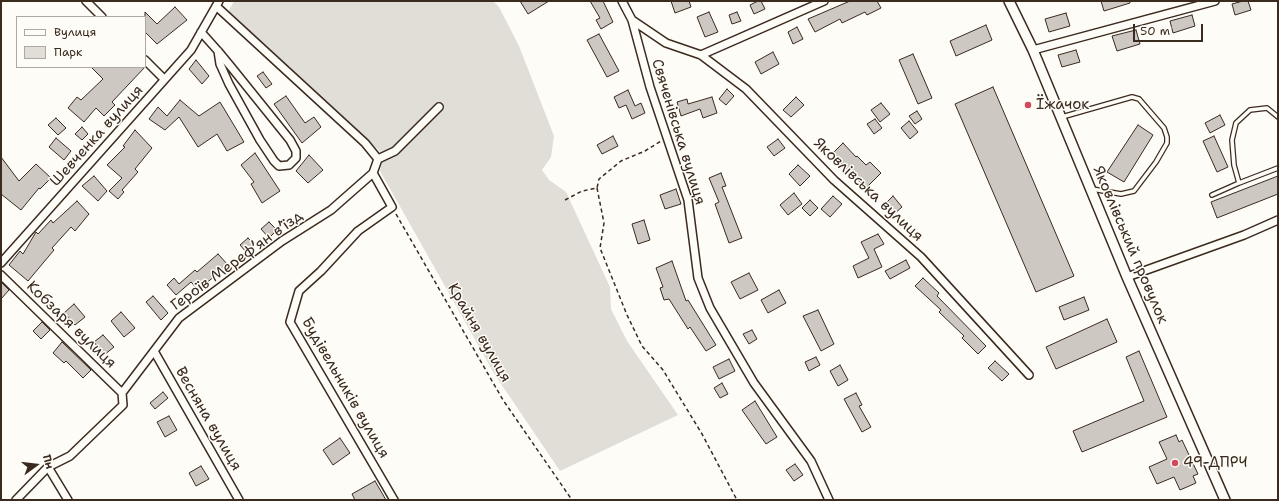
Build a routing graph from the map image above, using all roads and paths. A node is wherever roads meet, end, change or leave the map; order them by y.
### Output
1 (86, 1) edge
2 (622, 1) edge
3 (824, 1) edge
4 (1009, 1) edge
5 (1215, 1) edge
6 (217, 4) edge
7 (101, 16) edge
8 (632, 20) junction
9 (201, 32) junction
10 (1033, 50) junction
11 (218, 51) junction
12 (701, 55) junction
13 (146, 61) edge
14 (164, 79) junction
15 (439, 108) dead end
16 (1278, 117) edge
17 (1061, 118) junction
18 (667, 137) junction
19 (378, 159) junction
20 (1278, 168) edge
21 (373, 172) junction
22 (1239, 183) junction
23 (597, 188) junction
24 (1091, 189) junction
25 (1212, 195) dead end
26 (564, 200) dead end
27 (392, 208) junction
28 (1278, 220) edge
29 (1, 262) edge
30 (1, 275) edge
31 (1127, 277) junction
32 (154, 351) junction
33 (1029, 375) dead end
34 (122, 393) junction
35 (48, 468) junction
36 (16, 500) edge
37 (68, 500) edge
38 (240, 500) edge
39 (394, 500) edge
40 (572, 500) edge
41 (737, 500) edge
42 (829, 500) edge
43 (1225, 500) edge

1 - 7 street
2 - 8 street, Свяченівська вулиця
3 - 12 street
4 - 10 street, Яковлівський провулок
5 - 10 street
6 - 9 street, Шевченка вулиця
6 - 19 street
8 - 12 street, Яковлівська вулиця
8 - 18 street, Свяченівська вулиця
9 - 11 street
9 - 14 street, Шевченка вулиця
10 - 17 street, Яковлівський провулок
11 - 11 street
12 - 33 street, Яковлівська вулиця
13 - 14 street
14 - 29 street, Шевченка вулиця
15 - 19 street
16 - 22 lane
17 - 24 street, Яковлівський провулок
17 - 24 lane
18 - 23 path
18 - 42 street, Свяченівська вулиця
19 - 21 street
20 - 22 lane
21 - 27 street
21 - 32 street, Героїв Мерефʼян вʼїзд
22 - 25 lane
23 - 26 path
23 - 41 path
24 - 31 street, Яковлівський провулок
27 - 39 street, Будівельників вулиця
27 - 40 path, Крайня вулиця
28 - 31 street
30 - 34 street, Кобзаря вулиця
31 - 43 street, Яковлівський провулок
32 - 34 street, Героїв Мерефʼян вʼїзд
32 - 38 street, Весняна вулиця
34 - 35 street, Героїв Мерефʼян вʼїзд
35 - 36 street, Героїв Мерефʼян вʼїзд
35 - 37 street

